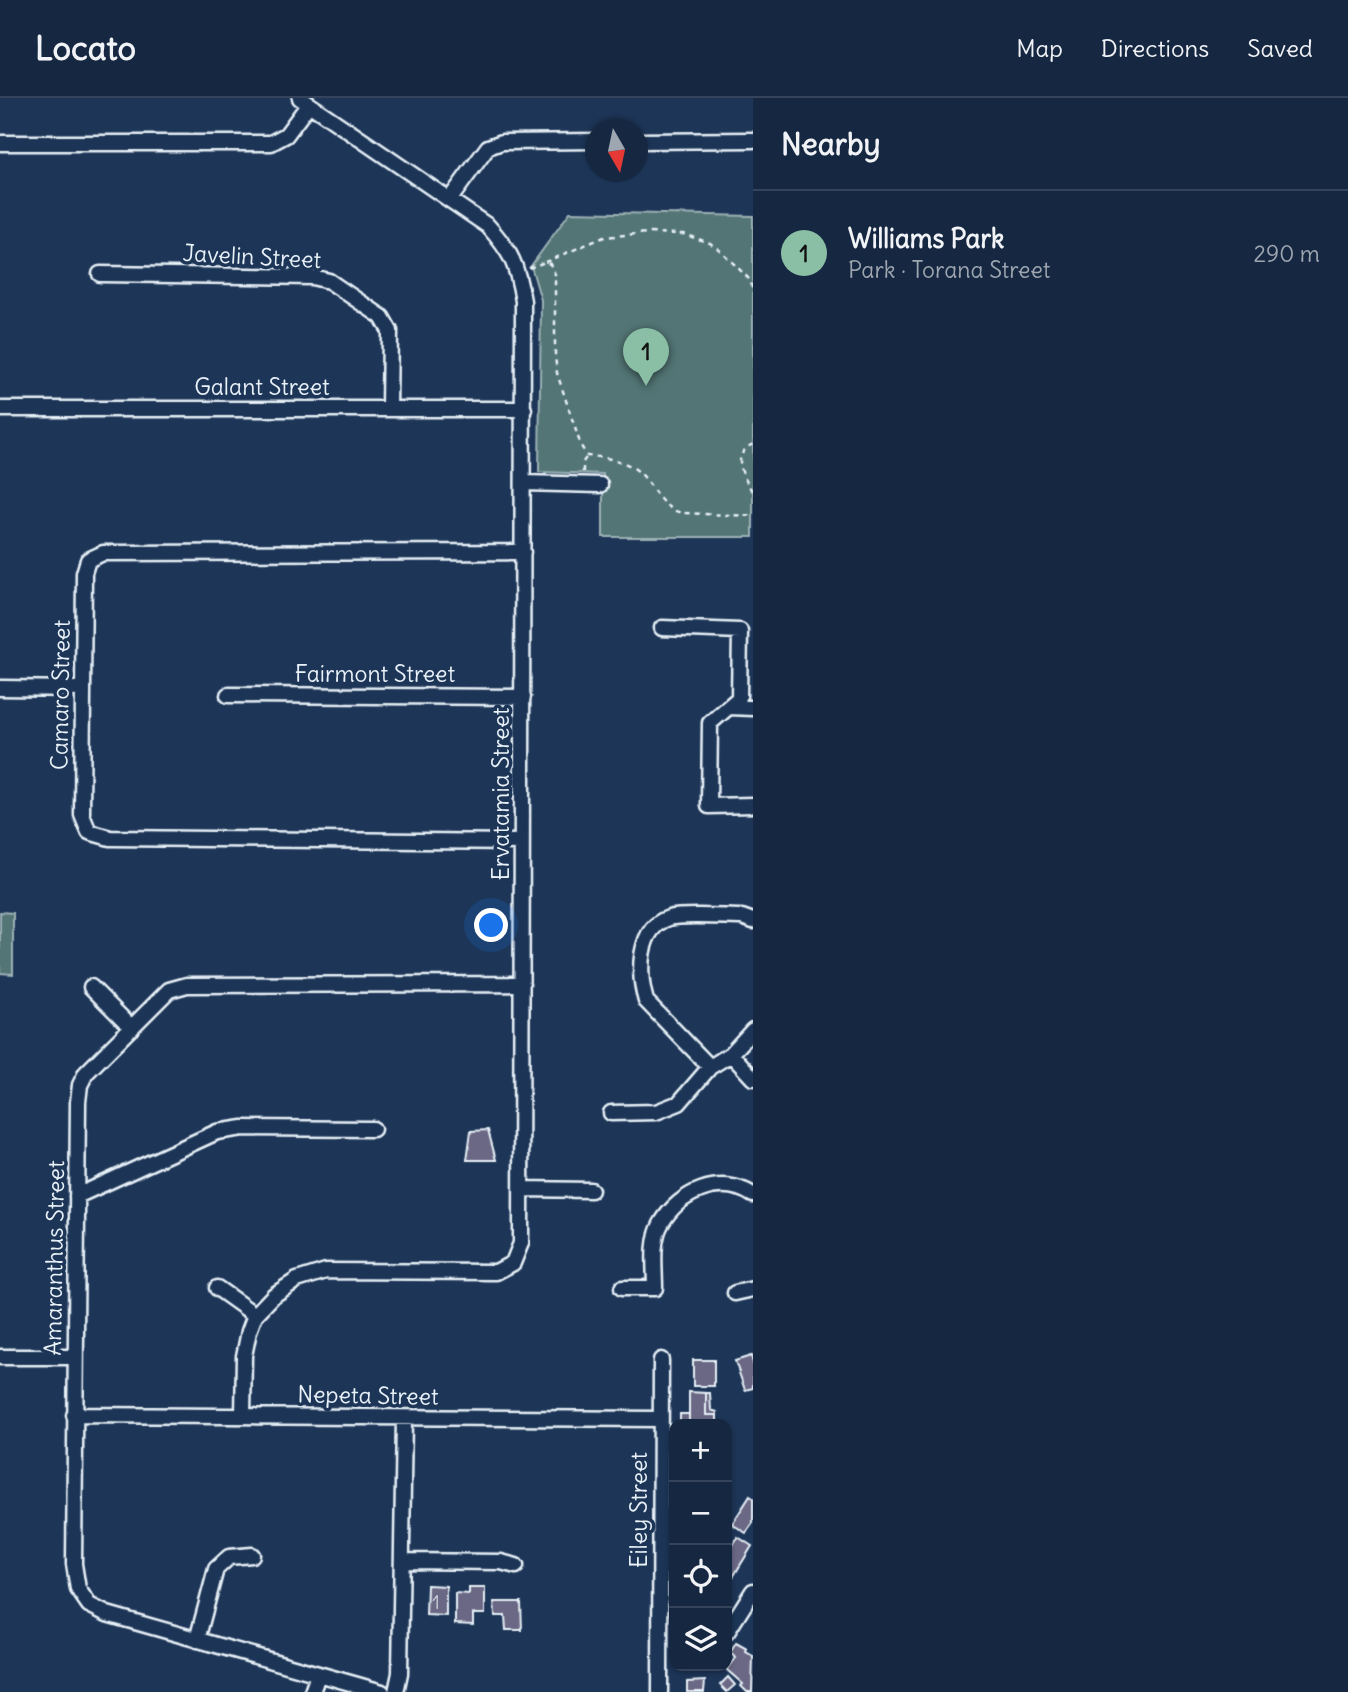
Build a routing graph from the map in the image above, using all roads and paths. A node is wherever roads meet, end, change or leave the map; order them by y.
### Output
1 (304, 101) edge
2 (753, 140) edge
3 (648, 141) edge
4 (585, 142) edge
5 (0, 143) edge
6 (450, 199) junction
7 (545, 262) junction
8 (518, 273) junction
9 (100, 274) dead end
10 (753, 291) edge
11 (389, 408) junction
12 (0, 409) edge
13 (524, 410) junction
14 (753, 444) edge
15 (587, 456) junction
16 (523, 483) junction
17 (584, 484) junction
18 (600, 485) dead end
19 (753, 493) edge
20 (753, 516) edge
21 (523, 552) junction
22 (662, 628) dead end
23 (0, 688) edge
24 (82, 689) junction
25 (228, 695) dead end
26 (523, 697) junction
27 (729, 707) junction
28 (753, 708) edge
29 (753, 806) edge
30 (522, 842) junction
31 (753, 921) edge
32 (522, 984) junction
33 (91, 987) dead end
34 (132, 1028) junction
35 (753, 1030) edge
36 (731, 1054) junction
37 (710, 1067) junction
38 (753, 1078) edge
39 (611, 1113) dead end
40 (373, 1129) dead end
41 (521, 1189) junction
42 (591, 1190) dead end
43 (753, 1195) edge
44 (77, 1196) junction
45 (217, 1288) dead end
46 (622, 1288) dead end
47 (753, 1289) edge
48 (735, 1293) dead end
49 (255, 1315) junction
50 (0, 1357) edge
51 (75, 1357) junction
52 (662, 1360) dead end
53 (74, 1415) junction
54 (243, 1416) junction
55 (404, 1419) junction
56 (660, 1419) junction
57 (252, 1555) dead end
58 (402, 1561) junction
59 (516, 1566) dead end
60 (753, 1591) edge
61 (732, 1624) edge
62 (197, 1640) junction
63 (667, 1659) edge
64 (318, 1675) junction
65 (312, 1692) edge
66 (382, 1692) edge
67 (396, 1692) edge
68 (660, 1692) edge

1 - 5 street
1 - 6 street, Ervatamia Street
2 - 3 street
4 - 6 street
6 - 8 street, Ervatamia Street
7 - 8 path
7 - 10 path
7 - 15 path
8 - 13 street, Ervatamia Street
9 - 11 street, Javelin Street
11 - 12 street, Galant Street
11 - 13 street, Galant Street
13 - 16 street, Ervatamia Street
14 - 19 path
15 - 17 path
15 - 20 path
16 - 17 street
16 - 21 street, Ervatamia Street
17 - 18 street
21 - 24 street, Camaro Street
21 - 26 street, Ervatamia Street
22 - 27 street
23 - 24 street
24 - 30 street, Camaro Street
25 - 26 street, Fairmont Street
26 - 30 street, Ervatamia Street
27 - 28 street
27 - 29 street
30 - 32 street, Ervatamia Street
31 - 37 street
32 - 34 street, Amaranthus Street
32 - 41 street, Ervatamia Street
33 - 34 street
34 - 44 street, Amaranthus Street
35 - 36 street
36 - 37 street
36 - 38 street
37 - 39 street
40 - 44 street
41 - 42 street
41 - 49 street, Ervatamia Street
43 - 46 street
44 - 51 street, Amaranthus Street
45 - 49 street
47 - 48 street
49 - 54 street
50 - 51 street
51 - 53 street, Amaranthus Street
52 - 56 street, Eiley Street
53 - 54 street, Nepeta Street
53 - 62 street, Amaranthus Street
54 - 55 street, Nepeta Street
55 - 56 street, Nepeta Street
55 - 58 street
56 - 63 street, Eiley Street
57 - 62 street
58 - 59 street
58 - 67 street
60 - 61 street
62 - 64 street, Amaranthus Street
63 - 68 street
64 - 65 street
64 - 66 street, Amaranthus Street

